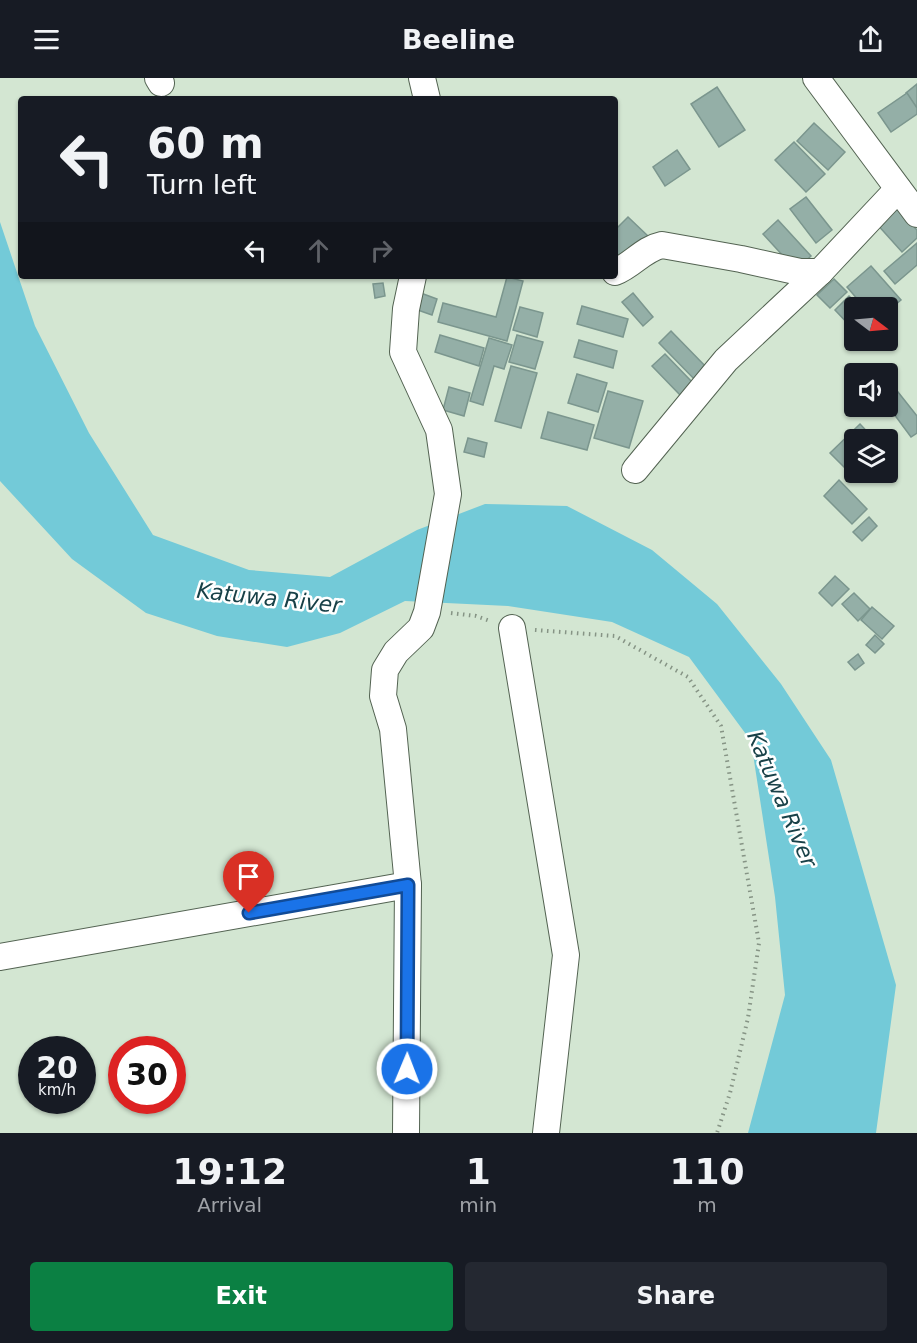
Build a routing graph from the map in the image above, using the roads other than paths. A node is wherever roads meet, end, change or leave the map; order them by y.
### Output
1 (422, 78) edge
2 (816, 78) edge
3 (426, 96) edge
4 (898, 189) junction
5 (917, 214) edge
6 (618, 271) edge
7 (820, 272) junction
8 (412, 279) edge
9 (635, 470) dead end
10 (512, 628) road end
11 (408, 885) junction
12 (0, 957) edge
13 (406, 1133) edge
14 (546, 1133) edge

1 - 3 street
2 - 4 street
4 - 5 street
4 - 7 street
6 - 7 street
7 - 9 street
8 - 11 street
10 - 14 street
11 - 12 street
11 - 13 street

